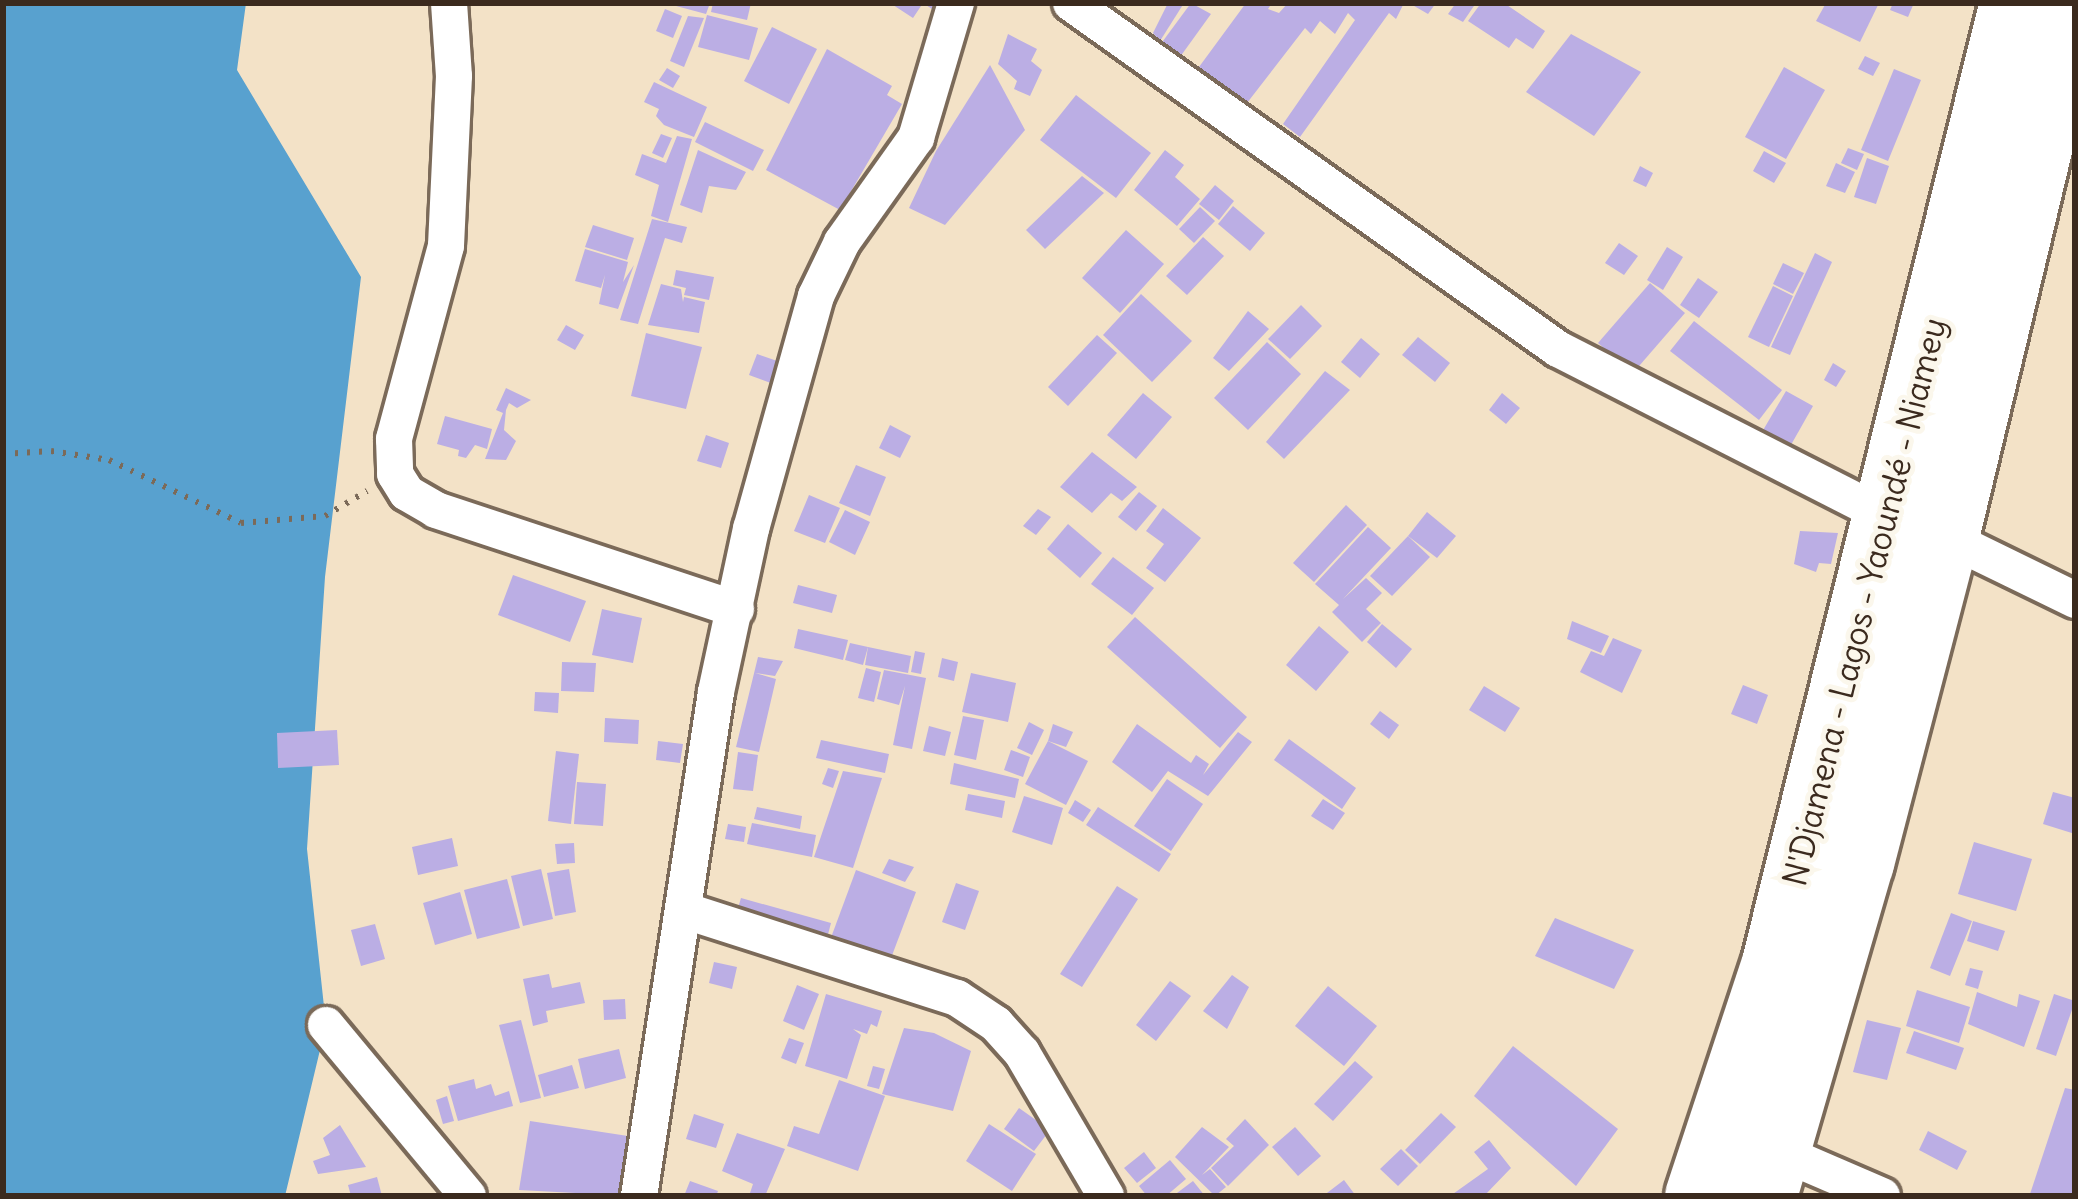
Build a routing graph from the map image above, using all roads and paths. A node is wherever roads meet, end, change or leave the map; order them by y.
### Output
1 (449, 3) edge
2 (956, 3) edge
3 (1071, 3) edge
4 (2014, 3) edge
5 (2074, 3) edge
6 (3, 454) edge
7 (394, 474) junction
8 (1916, 527) junction
9 (2075, 600) edge
10 (736, 609) junction
11 (683, 910) junction
12 (326, 1025) dead end
13 (1772, 1174) edge
14 (646, 1193) edge
15 (468, 1196) edge
16 (1106, 1196) edge
17 (1698, 1196) edge
18 (1882, 1196) edge

1 - 7 street
2 - 10 street
3 - 8 street
4 - 8 highway, N'Djamena - Lagos - Yaoundé - Niamey
5 - 8 highway, N'Djamena - Lagos - Yaoundé - Niamey
6 - 7 path
7 - 10 street
8 - 9 street
8 - 13 highway, N'Djamena - Lagos - Yaoundé - Niamey
8 - 17 highway, N'Djamena - Lagos - Yaoundé - Niamey
10 - 11 street
11 - 14 street
11 - 16 street
12 - 15 street
13 - 18 street

